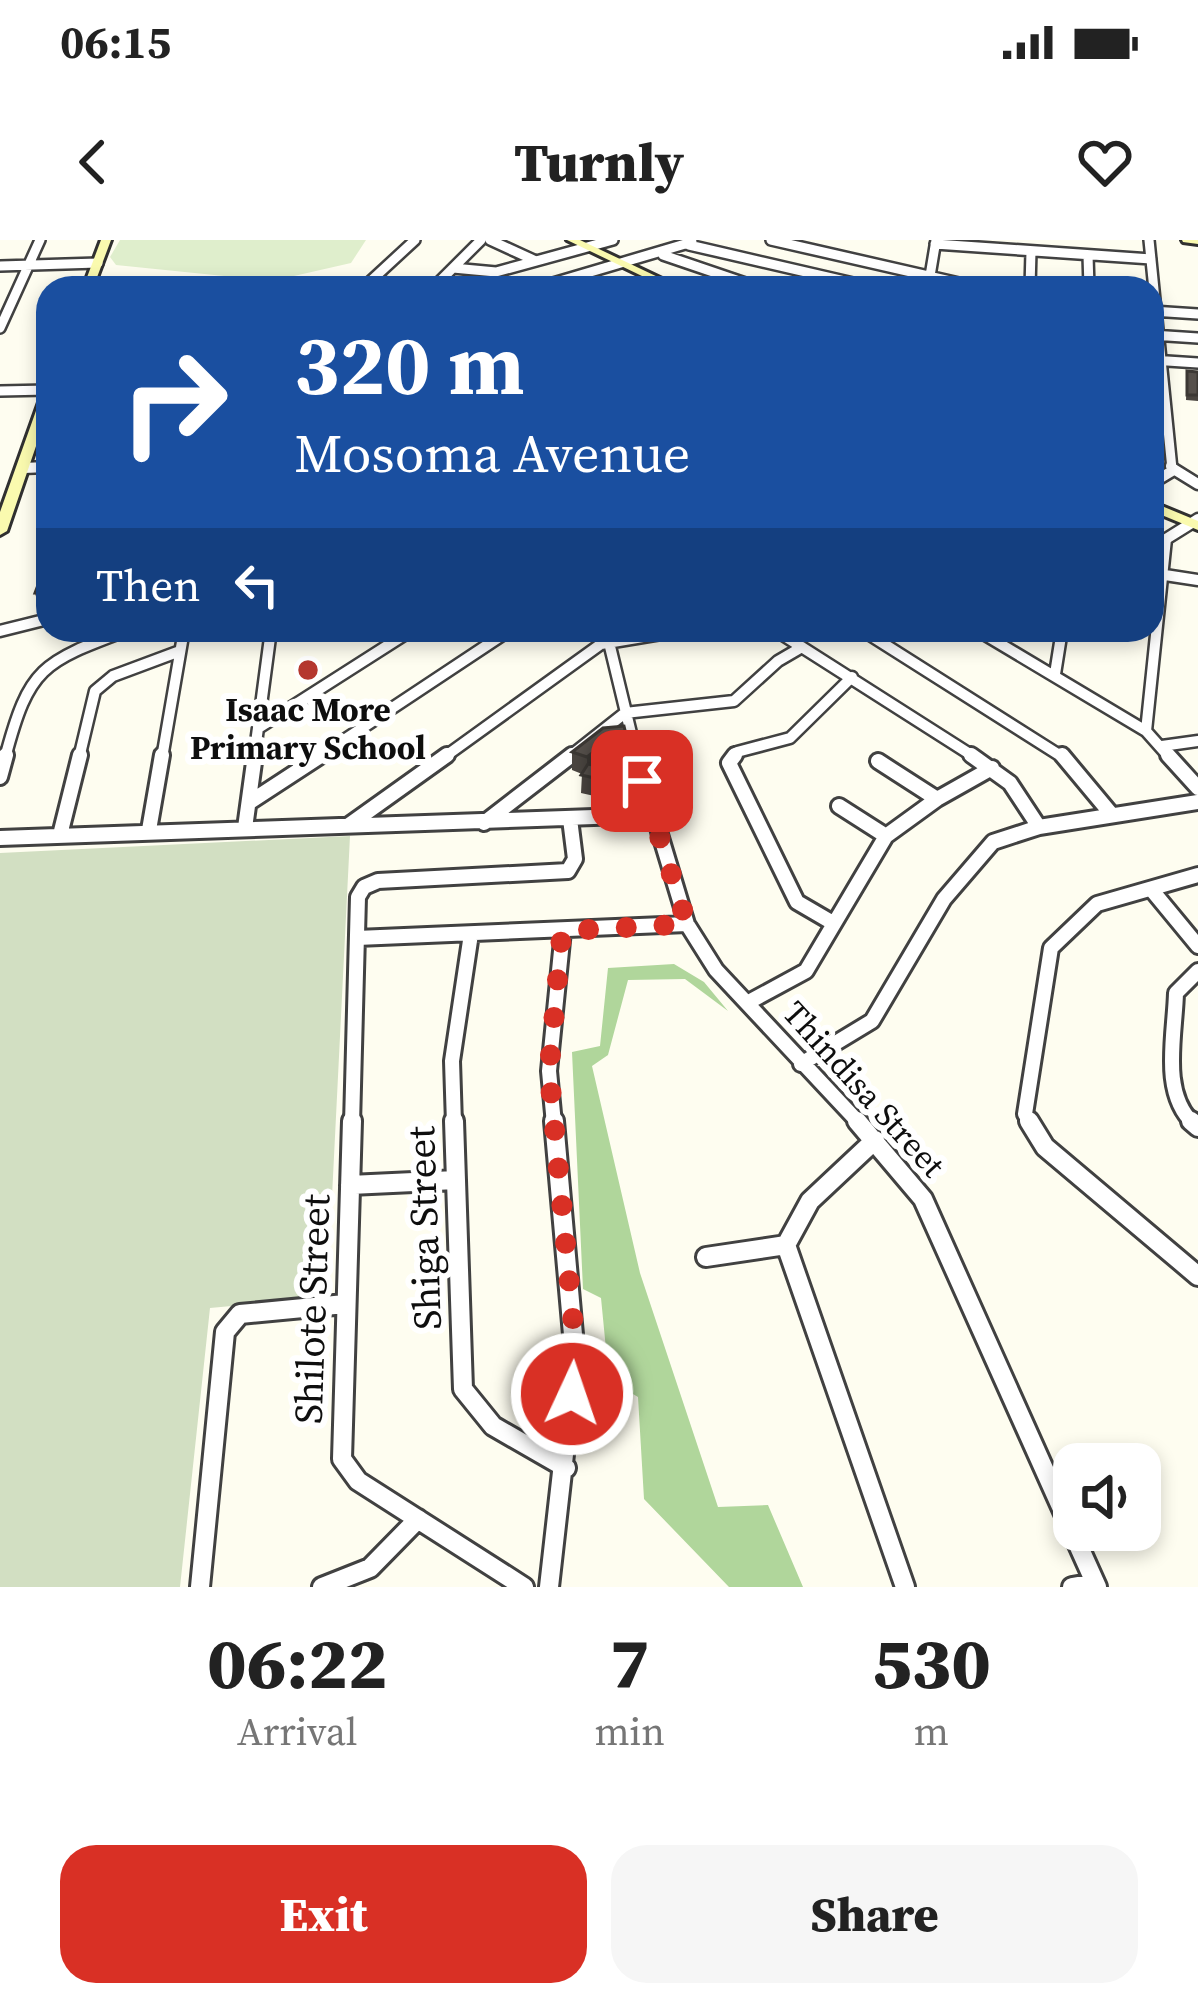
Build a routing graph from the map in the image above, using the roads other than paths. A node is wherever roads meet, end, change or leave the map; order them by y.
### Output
1 (40, 240) edge
2 (106, 240) edge
3 (415, 240) edge
4 (486, 240) edge
5 (572, 240) edge
6 (613, 240) edge
7 (771, 240) edge
8 (1149, 240) edge
9 (1187, 240) edge
10 (1198, 241) edge
11 (691, 242) edge
12 (935, 242) edge
13 (802, 243) edge
14 (587, 247) junction
15 (1031, 250) junction
16 (659, 254) junction
17 (1088, 254) junction
18 (1151, 259) junction
19 (536, 261) junction
20 (98, 263) junction
21 (622, 263) junction
22 (0, 266) edge
23 (29, 266) junction
24 (453, 268) junction
25 (93, 276) edge
26 (376, 276) edge
27 (445, 276) edge
28 (578, 276) edge
29 (650, 276) edge
30 (724, 276) edge
31 (827, 276) edge
32 (930, 276) joint
33 (1030, 276) edge
34 (1089, 276) edge
35 (1152, 276) edge
36 (1164, 312) edge
37 (1198, 314) edge
38 (0, 328) edge
39 (1164, 336) edge
40 (1198, 338) edge
41 (1164, 361) edge
42 (1198, 363) edge
43 (0, 391) edge
44 (36, 392) edge
45 (1164, 410) edge
46 (36, 427) edge
47 (36, 467) edge
48 (22, 468) junction
49 (1172, 468) junction
50 (1164, 478) edge
51 (1198, 484) edge
52 (1164, 511) edge
53 (1195, 523) edge
54 (0, 531) edge
55 (1164, 545) edge
56 (1164, 574) edge
57 (1198, 580) edge
58 (36, 622) edge
59 (0, 631) edge
60 (96, 642) edge
61 (181, 642) edge
62 (270, 642) edge
63 (393, 642) edge
64 (492, 642) edge
65 (600, 642) edge
66 (609, 642) edge
67 (794, 642) edge
68 (882, 642) edge
69 (998, 642) edge
70 (1060, 642) edge
71 (1152, 642) edge
72 (802, 647) junction
73 (179, 651) junction
74 (1054, 674) junction
75 (852, 677) junction
76 (625, 713) junction
77 (260, 727) junction
78 (1146, 731) junction
79 (1198, 741) edge
80 (1162, 746) junction
81 (878, 761) dead end
82 (992, 768) junction
83 (0, 777) edge
84 (1198, 788) edge
85 (937, 799) junction
86 (250, 802) junction
87 (1198, 802) edge
88 (839, 806) dead end
89 (651, 815) junction
90 (1112, 815) junction
91 (570, 819) junction
92 (484, 823) junction
93 (349, 825) junction
94 (1039, 827) junction
95 (245, 828) junction
96 (149, 830) junction
97 (60, 835) junction
98 (886, 836) junction
99 (0, 838) edge
100 (1198, 875) edge
101 (1151, 889) junction
102 (833, 922) junction
103 (687, 924) junction
104 (562, 931) junction
105 (471, 934) junction
106 (357, 938) junction
107 (1198, 946) edge
108 (1198, 971) edge
109 (747, 1003) junction
110 (801, 1064) junction
111 (1198, 1127) edge
112 (875, 1140) junction
113 (456, 1180) junction
114 (350, 1185) junction
115 (786, 1244) junction
116 (706, 1258) dead end
117 (1198, 1276) edge
118 (344, 1304) junction
119 (566, 1468) junction
120 (418, 1520) junction
121 (1096, 1585) edge
122 (200, 1587) edge
123 (322, 1587) edge
124 (524, 1587) edge
125 (549, 1587) edge
126 (905, 1587) edge
127 (1072, 1587) edge

1 - 23 street
2 - 20 street
3 - 26 street
4 - 19 street
4 - 24 street
5 - 14 street
6 - 14 street
7 - 13 street
8 - 18 street
9 - 10 street
11 - 16 street
11 - 31 street
12 - 15 street
12 - 32 street
13 - 32 street
14 - 19 street
14 - 21 street
15 - 17 street
15 - 33 street
16 - 21 street
16 - 30 street
17 - 18 street
17 - 34 street
18 - 35 street
19 - 24 street
20 - 23 street
20 - 25 street
21 - 28 street
21 - 29 street
22 - 23 street
23 - 38 street
24 - 27 street
36 - 37 street
39 - 40 street
41 - 42 street
43 - 44 street
45 - 49 street
46 - 48 street
47 - 48 street
48 - 54 street
49 - 50 street
49 - 51 street
52 - 53 street
53 - 55 street
56 - 57 street
58 - 59 street
60 - 83 street
61 - 73 street
62 - 77 street
63 - 77 street
64 - 86 street
65 - 93 street
66 - 76 street, Thindisa Street
67 - 72 street
68 - 90 street
69 - 74 street
70 - 74 street
71 - 78 street
72 - 75 street
72 - 76 street
73 - 96 street
73 - 97 street
74 - 78 street
75 - 82 street
75 - 102 street
76 - 89 street, Thindisa Street
76 - 92 street
77 - 86 street
78 - 80 street
79 - 80 street
80 - 84 street
81 - 85 street
82 - 85 street
82 - 94 street
85 - 98 street
86 - 95 street
87 - 90 street
88 - 98 street
89 - 91 street
89 - 103 street, Thindisa Street
90 - 94 street
91 - 92 street
91 - 106 street, Shilote Street
92 - 93 street
93 - 95 street
94 - 110 street
95 - 96 street
96 - 97 street
97 - 99 street
98 - 102 street
100 - 101 street
101 - 107 street
101 - 117 street
102 - 109 street
103 - 104 street
103 - 109 street, Thindisa Street
104 - 105 street
104 - 119 street
105 - 106 street
105 - 113 street, Shiga Street
106 - 114 street, Shilote Street
108 - 111 street
109 - 110 street, Thindisa Street
110 - 112 street, Thindisa Street
112 - 115 street
112 - 121 street, Thindisa Street
113 - 114 street
113 - 119 street, Shiga Street
114 - 118 street, Shilote Street
115 - 116 street
115 - 126 street
118 - 120 street, Shilote Street
118 - 122 street
119 - 125 street
120 - 123 street
120 - 124 street, Shilote Street
121 - 127 street

